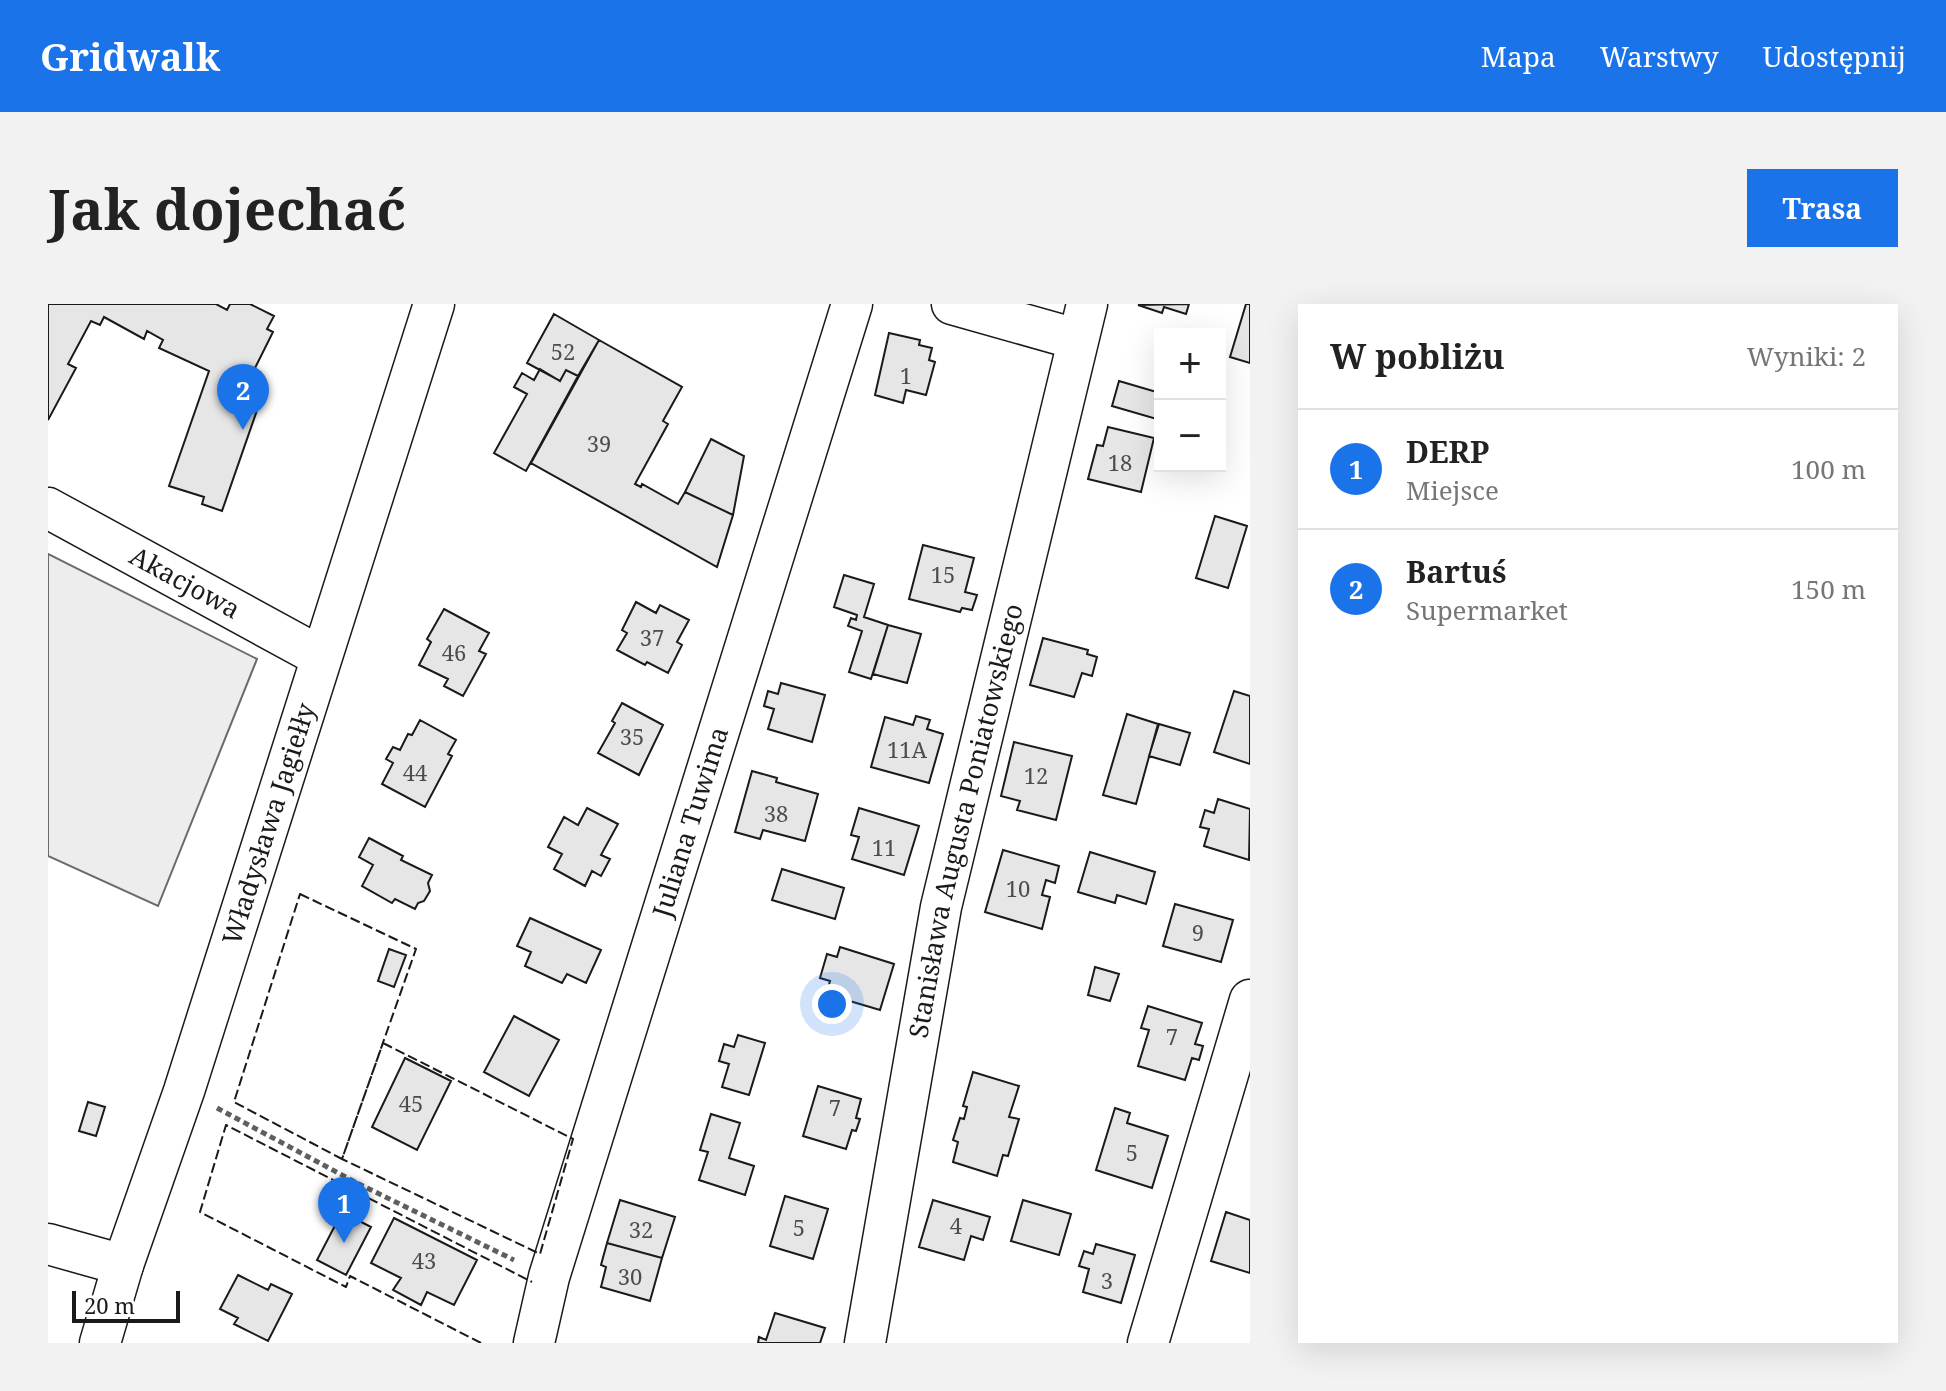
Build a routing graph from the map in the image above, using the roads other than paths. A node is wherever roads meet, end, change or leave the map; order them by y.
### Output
1 (434, 304) edge
2 (852, 304) edge
3 (952, 304) edge
4 (1082, 321) edge
5 (48, 508) edge
6 (321, 657) junction
7 (1250, 1000) edge
8 (48, 1244) edge
9 (123, 1265) junction
10 (100, 1343) edge
11 (534, 1343) edge
12 (865, 1343) edge
13 (1148, 1343) edge

1 - 6 street, Władysława Jagiełły
2 - 11 street, Juliana Tuwima
3 - 4 street
4 - 12 street, Stanisława Augusta Poniatowskiego
5 - 6 street, Akacjowa
6 - 9 street, Władysława Jagiełły
7 - 13 street
8 - 9 street
9 - 10 street, Władysława Jagiełły

